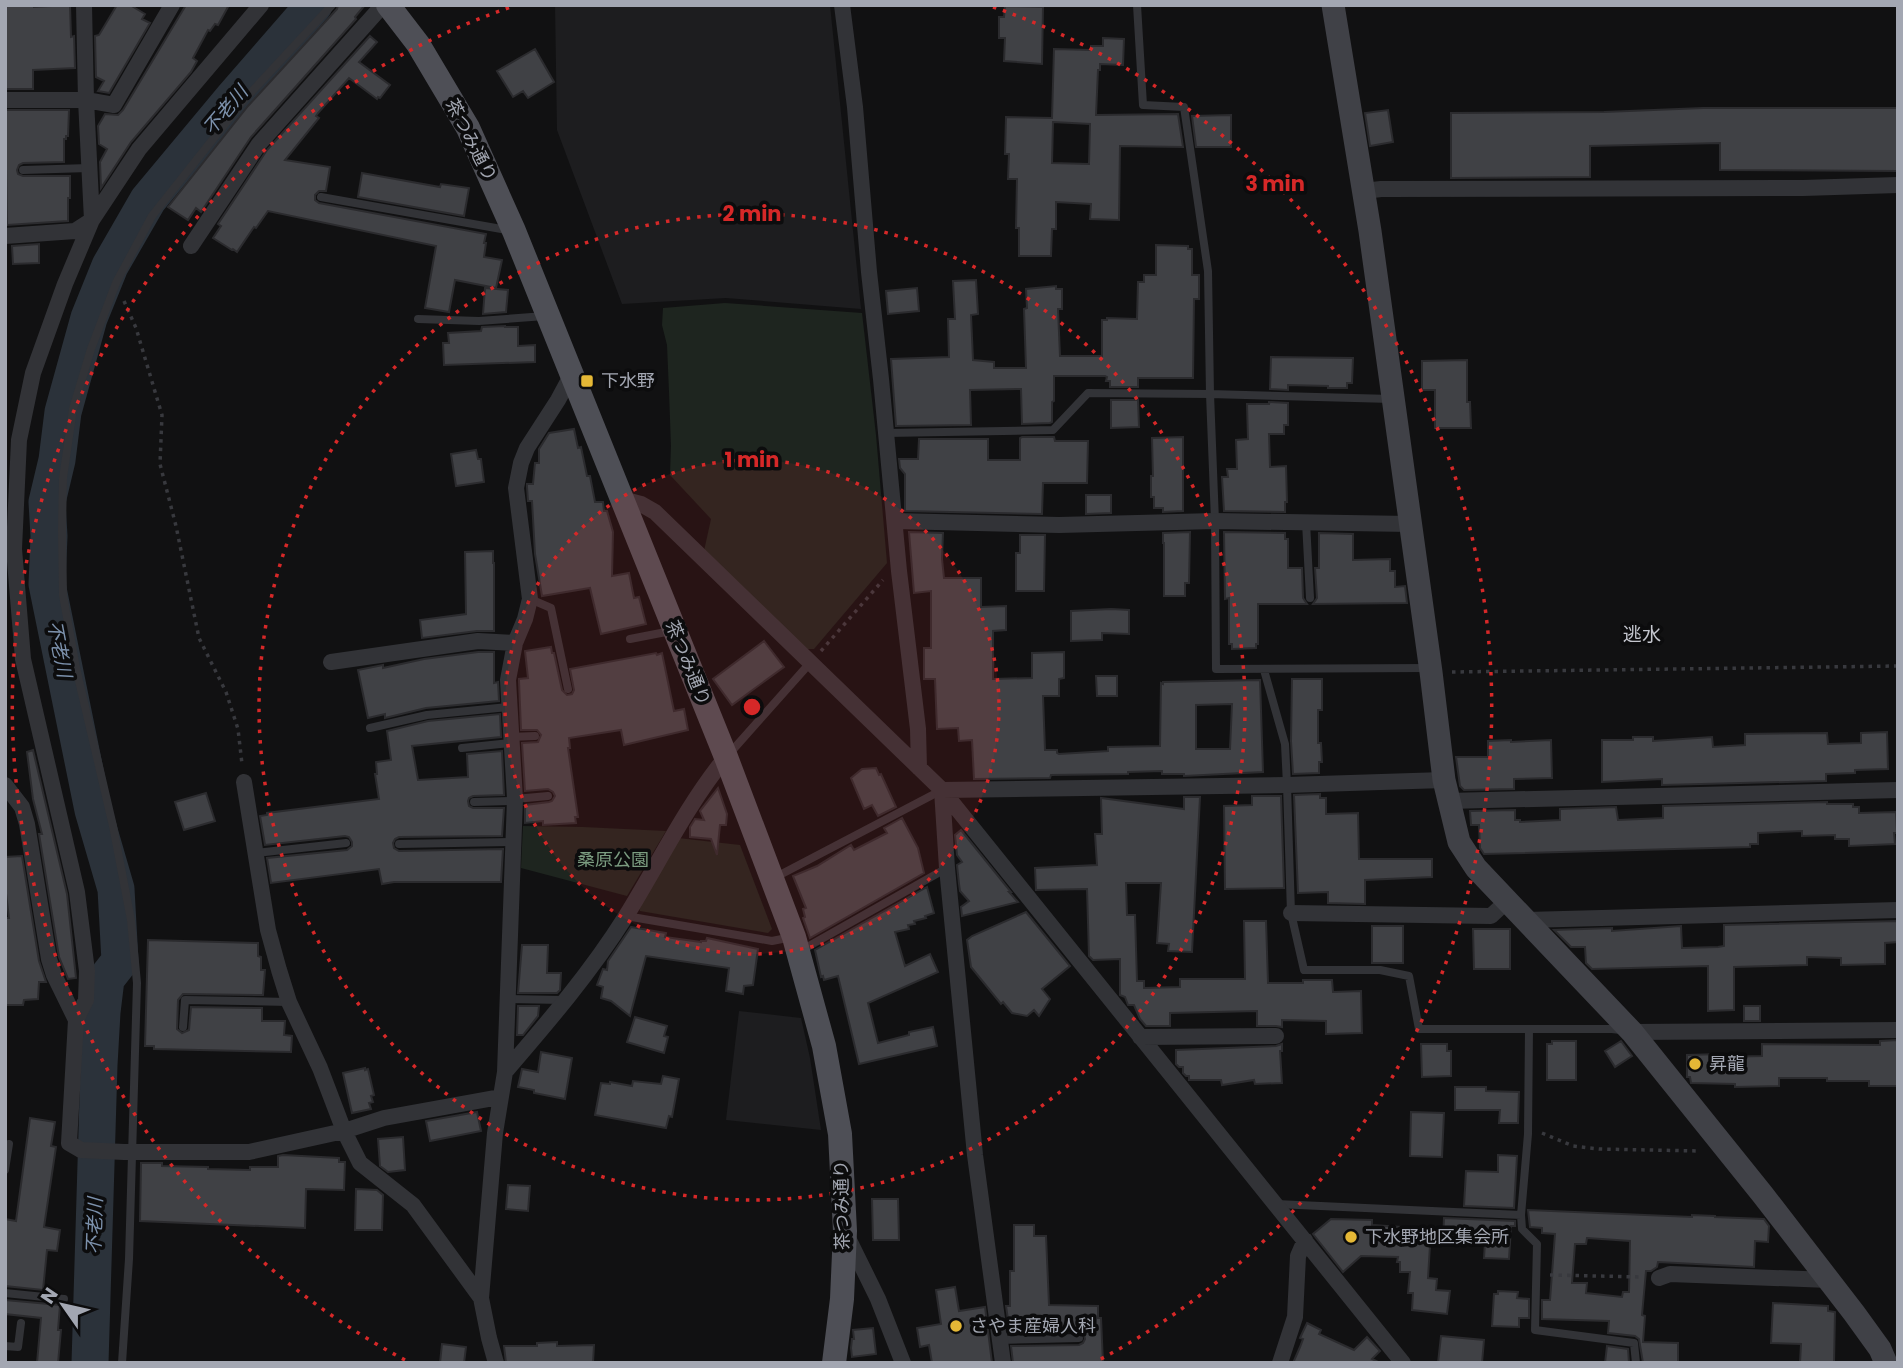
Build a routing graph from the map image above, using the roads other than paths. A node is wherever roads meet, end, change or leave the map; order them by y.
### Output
1 (84, 5) edge
2 (172, 5) edge
3 (261, 5) edge
4 (332, 5) edge
5 (386, 5) edge
6 (842, 5) edge
7 (1137, 5) edge
8 (1333, 5) edge
9 (5, 100) edge
10 (86, 100) junction
11 (89, 168) junction
12 (23, 170) dead end
13 (1898, 185) edge
14 (1363, 191) junction
15 (321, 197) dead end
16 (92, 220) junction
17 (514, 231) junction
18 (5, 236) edge
19 (191, 246) dead end
20 (548, 315) junction
21 (418, 319) dead end
22 (572, 374) junction
23 (1210, 394) junction
24 (1393, 399) junction
25 (886, 433) junction
26 (622, 499) junction
27 (895, 521) junction
28 (1215, 521) junction
29 (1306, 523) junction
30 (1410, 524) junction
31 (1310, 598) dead end
32 (530, 599) junction
33 (675, 630) junction
34 (630, 639) dead end
35 (515, 643) junction
36 (331, 662) dead end
37 (810, 663) junction
38 (1264, 670) junction
39 (1431, 670) junction
40 (568, 689) dead end
41 (508, 707) junction
42 (370, 728) dead end
43 (535, 736) dead end
44 (510, 740) junction
45 (462, 748) dead end
46 (726, 757) junction
47 (919, 768) junction
48 (244, 782) road end
49 (5, 785) edge
50 (1287, 785) junction
51 (942, 790) junction
52 (1446, 790) junction
53 (1898, 790) edge
54 (548, 796) dead end
55 (514, 800) junction
56 (474, 802) dead end
57 (514, 842) junction
58 (346, 843) dead end
59 (399, 844) dead end
60 (256, 853) junction
61 (947, 868) junction
62 (772, 879) junction
63 (1507, 901) junction
64 (1898, 910) edge
65 (1291, 913) junction
66 (626, 916) junction
67 (1526, 920) junction
68 (797, 944) junction
69 (506, 999) junction
70 (566, 1000) junction
71 (289, 1002) junction
72 (76, 1020) junction
73 (183, 1027) dead end
74 (1529, 1029) junction
75 (1898, 1030) edge
76 (1632, 1032) junction
77 (1276, 1036) dead end
78 (1140, 1037) junction
79 (505, 1072) junction
80 (500, 1097) junction
81 (344, 1131) junction
82 (9, 1144) dead end
83 (127, 1152) junction
84 (5, 1170) edge
85 (1276, 1205) junction
86 (1521, 1215) junction
87 (845, 1231) junction
88 (1305, 1240) junction
89 (1659, 1278) road end
90 (1829, 1280) junction
91 (5, 1293) edge
92 (481, 1298) junction
93 (64, 1299) dead end
94 (21, 1323) dead end
95 (1079, 1338) dead end
96 (1000, 1340) junction
97 (5, 1346) edge
98 (122, 1363) edge
99 (496, 1363) edge
100 (834, 1363) edge
101 (903, 1363) edge
102 (1003, 1363) edge
103 (1280, 1363) edge
104 (1403, 1363) edge
105 (1636, 1363) edge
106 (1886, 1363) edge

1 - 10 street
2 - 10 street
3 - 16 street
4 - 83 lane
5 - 17 main road, 茶つみ通り
5 - 19 street
6 - 25 street
7 - 23 lane
8 - 14 street
9 - 10 street
10 - 11 street
11 - 12 lane
11 - 16 street
13 - 14 street
14 - 24 street
15 - 17 lane
16 - 18 street
16 - 72 street
17 - 20 main road, 茶つみ通り
20 - 21 lane
20 - 22 main road, 茶つみ通り
22 - 26 main road, 茶つみ通り
22 - 32 street
23 - 24 lane
23 - 25 lane
23 - 28 lane
24 - 30 street
25 - 27 street
26 - 33 main road, 茶つみ通り
26 - 37 street
27 - 28 street
27 - 47 street
28 - 29 street
28 - 38 lane
29 - 30 street
29 - 31 lane
30 - 39 street
32 - 35 street
32 - 40 lane
33 - 34 lane
33 - 46 main road, 茶つみ通り
35 - 36 street
35 - 41 street
37 - 46 lane
37 - 47 street
38 - 39 lane
38 - 50 lane
39 - 52 street
41 - 42 lane
41 - 44 street
43 - 44 lane
44 - 45 lane
44 - 55 street
46 - 62 main road, 茶つみ通り
46 - 66 street
47 - 51 street
48 - 60 street
49 - 72 street
50 - 51 street
50 - 52 street
50 - 65 lane
51 - 61 street
51 - 62 lane
51 - 78 street
52 - 53 street
52 - 63 street
54 - 55 lane
55 - 56 lane
55 - 57 street
57 - 59 lane
57 - 69 street
58 - 60 lane
60 - 71 street
61 - 68 lane
61 - 96 street
62 - 68 main road, 茶つみ通り
63 - 65 street
63 - 67 street
64 - 67 street
65 - 74 lane
66 - 68 lane
66 - 70 street
67 - 76 street
68 - 87 main road, 茶つみ通り
69 - 70 lane
69 - 79 street
70 - 79 street
71 - 73 lane
71 - 81 street
72 - 83 street
74 - 76 lane
74 - 86 lane
75 - 76 street
76 - 90 street
77 - 78 street
78 - 85 street
79 - 80 street
80 - 81 street
80 - 92 street
81 - 83 street
81 - 92 street
82 - 84 lane
83 - 98 lane
85 - 86 lane
85 - 88 street
86 - 105 lane
87 - 100 main road, 茶つみ通り
87 - 101 street
88 - 103 street
88 - 104 street
89 - 90 street
90 - 106 street
91 - 93 lane
92 - 99 street
94 - 97 lane
95 - 96 lane
96 - 102 street

